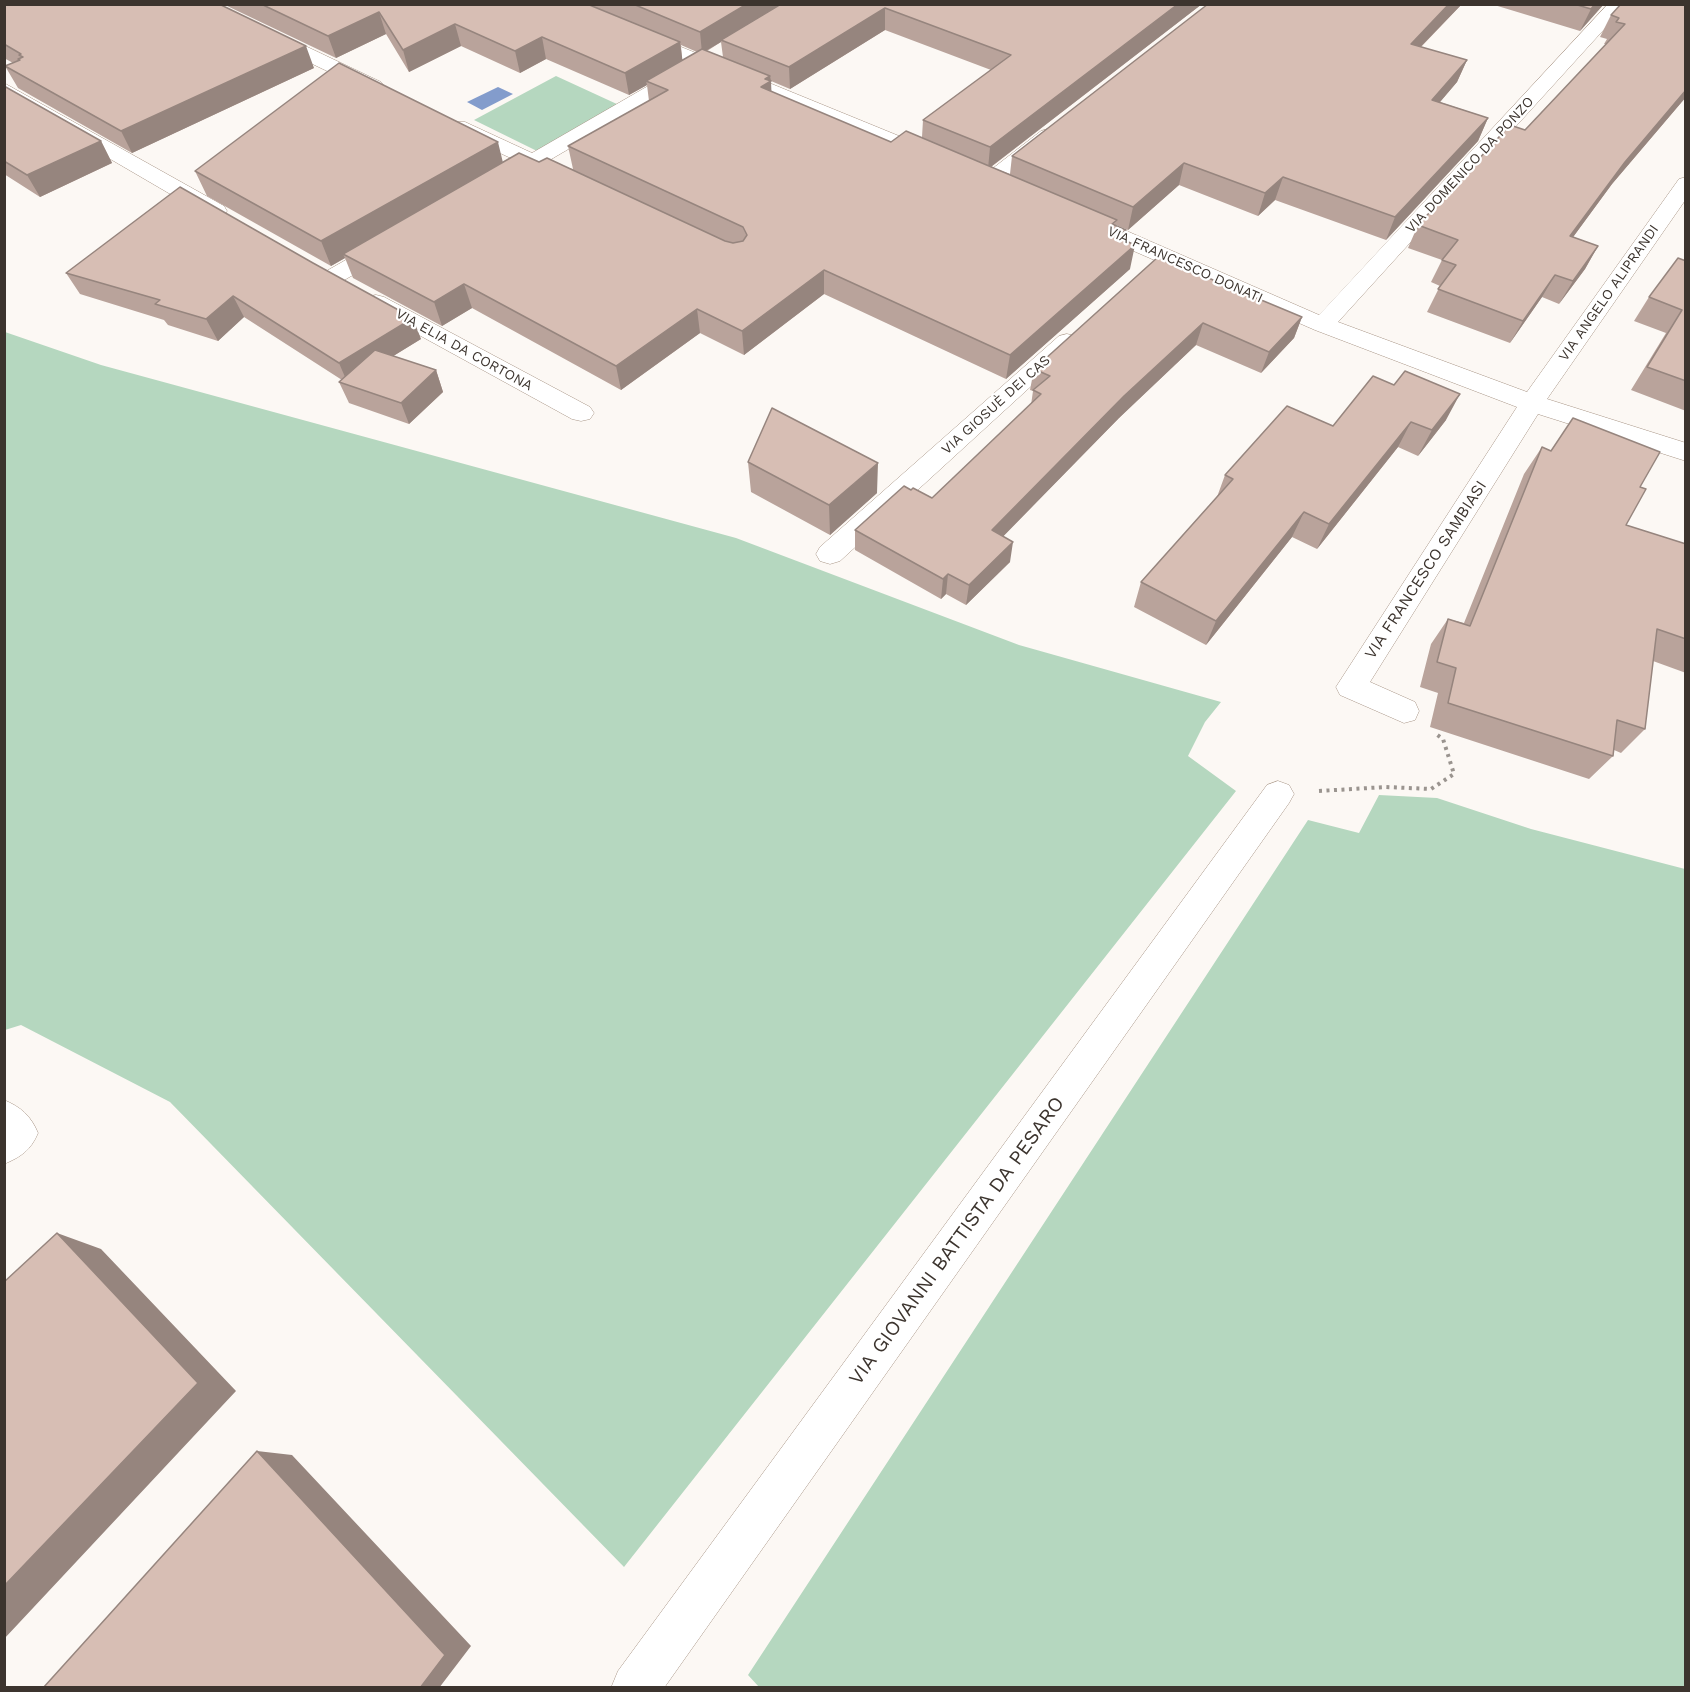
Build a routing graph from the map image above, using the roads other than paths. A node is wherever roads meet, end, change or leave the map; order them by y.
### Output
1 (201, 4) edge
2 (559, 4) edge
3 (1618, 4) edge
4 (723, 51) edge
5 (703, 63) junction
6 (4, 89) edge
7 (393, 96) edge
8 (436, 116) edge
9 (1066, 121) edge
10 (532, 161) junction
11 (502, 179) edge
12 (990, 180) junction
13 (575, 182) edge
14 (1686, 183) edge
15 (1011, 189) edge
16 (1065, 213) edge
17 (239, 225) edge
18 (401, 237) edge
19 (311, 266) edge
20 (331, 278) junction
21 (1323, 325) junction
22 (1084, 326) edge
23 (1532, 404) junction
24 (581, 413) dead end
25 (1686, 452) edge
26 (830, 554) dead end
27 (1404, 711) road end
28 (1278, 794) road end
29 (4, 1118) edge
30 (4, 1145) edge
31 (635, 1688) edge

1 - 7 street
2 - 5 street
3 - 21 street, VIA DOMENICO DA PONZO
4 - 5 street
5 - 10 street
5 - 12 street
6 - 17 street
8 - 10 street
9 - 12 street
10 - 11 street
10 - 13 street
12 - 15 street
14 - 23 street, VIA ANGELO ALIPRANDI
16 - 21 street, VIA FRANCESCO DONATI
18 - 20 street
19 - 20 street, VIA ELIA DA CORTONA
20 - 24 street, VIA ELIA DA CORTONA
21 - 23 street, VIA FRANCESCO DONATI
22 - 26 street, VIA GIOSUÈ DEI CAS
23 - 25 street, VIA FRANCESCO DONATI
23 - 27 street, VIA FRANCESCO SAMBIASI
28 - 31 street, VIA GIOVANNI BATTISTA DA PESARO
29 - 30 street

